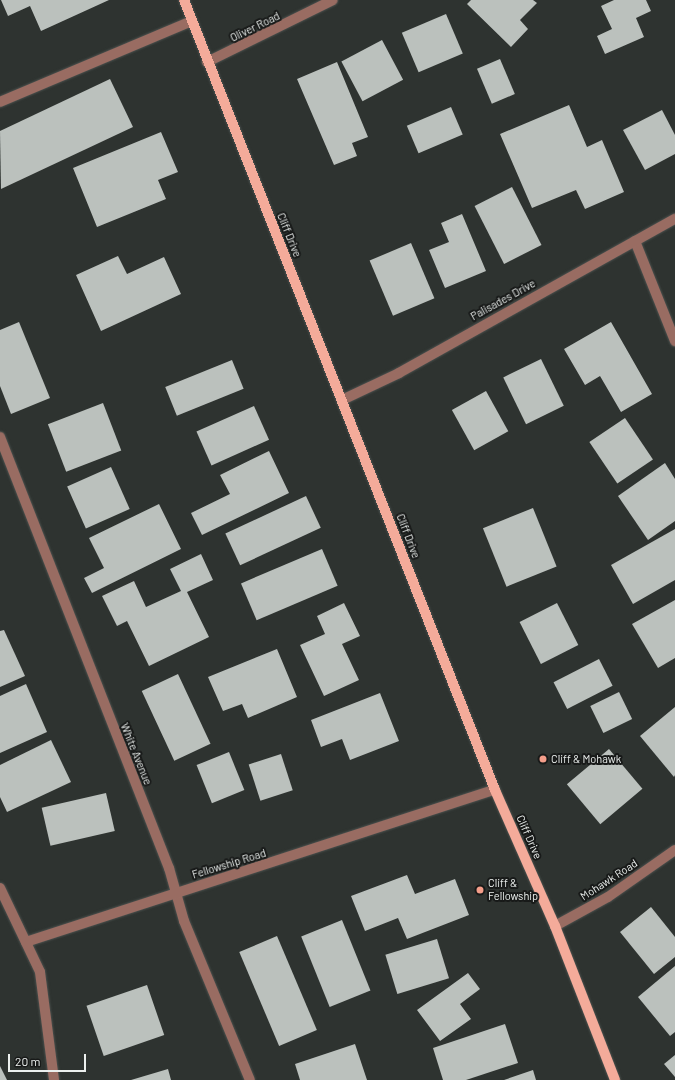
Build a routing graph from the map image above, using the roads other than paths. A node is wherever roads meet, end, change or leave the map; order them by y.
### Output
1 (184, 0) edge
2 (332, 0) edge
3 (192, 21) junction
4 (207, 62) junction
5 (0, 102) edge
6 (675, 219) edge
7 (635, 241) junction
8 (675, 341) edge
9 (342, 400) junction
10 (0, 437) edge
11 (495, 790) junction
12 (675, 850) edge
13 (0, 888) edge
14 (175, 893) junction
15 (555, 926) junction
16 (26, 942) junction
17 (54, 1080) edge
18 (250, 1080) edge
19 (614, 1080) edge

1 - 3 main road, Cliff Drive
2 - 4 street, Oliver Road
3 - 4 main road, Cliff Drive
3 - 5 street
4 - 9 main road, Cliff Drive
6 - 7 street, Palisades Drive
7 - 8 street
7 - 9 street, Palisades Drive
9 - 11 main road, Cliff Drive
10 - 14 street, White Avenue
11 - 14 street, Fellowship Road
11 - 15 main road, Cliff Drive
12 - 15 street, Mohawk Road
13 - 16 street
14 - 16 street, Fellowship Road
14 - 18 street, White Avenue
15 - 19 main road, Cliff Drive
16 - 17 street

